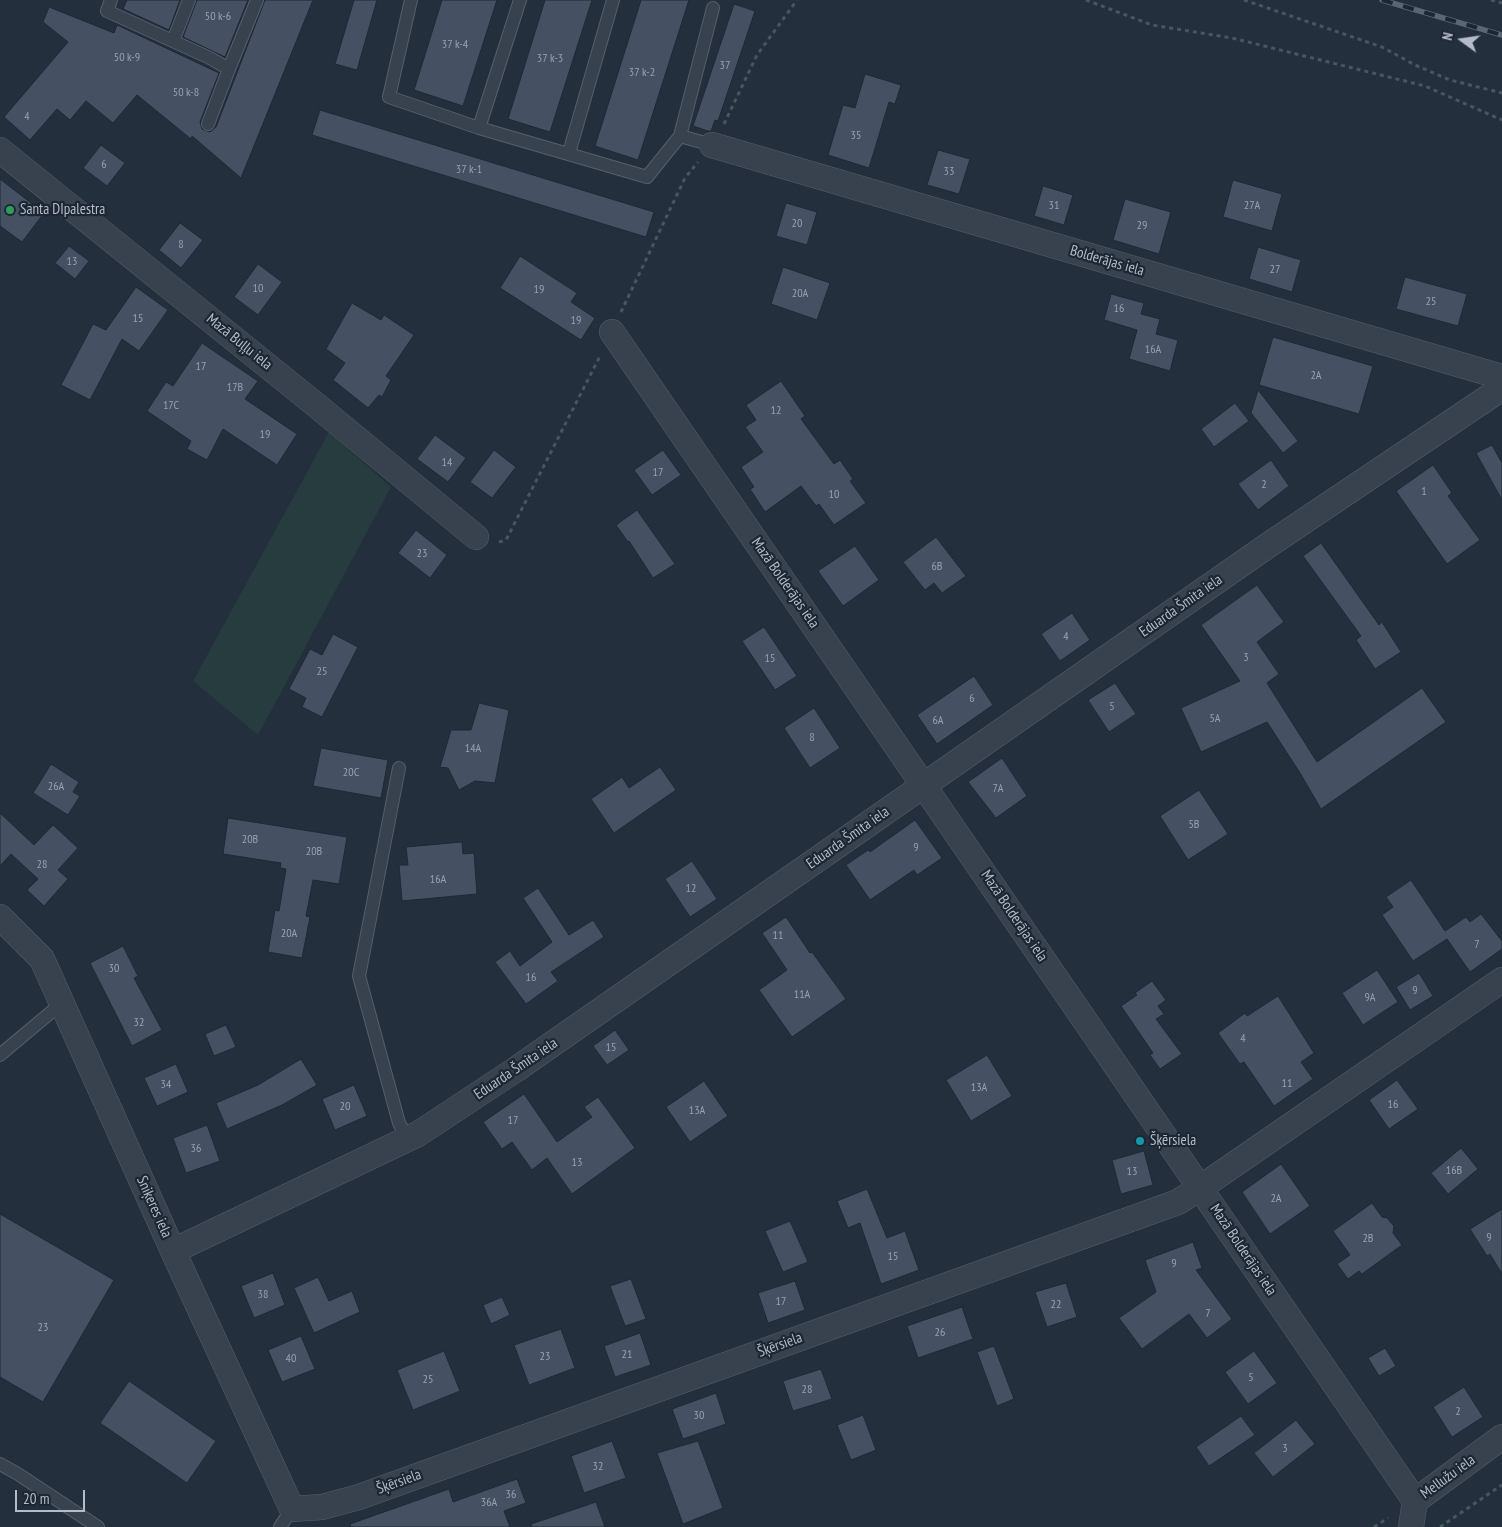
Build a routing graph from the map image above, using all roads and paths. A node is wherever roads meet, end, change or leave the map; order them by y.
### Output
1 (111, 0) edge
2 (189, 0) edge
3 (257, 0) edge
4 (411, 0) edge
5 (520, 0) edge
6 (613, 0) edge
7 (797, 0) edge
8 (1086, 0) edge
9 (1244, 0) edge
10 (1491, 0) edge
11 (1502, 3) edge
12 (713, 8) dead end
13 (173, 41) junction
14 (229, 69) junction
15 (1502, 93) edge
16 (1502, 120) edge
17 (208, 124) dead end
18 (479, 128) junction
19 (680, 136) junction
20 (712, 144) junction
21 (0, 150) edge
22 (568, 153) junction
23 (612, 332) dead end
24 (1502, 377) edge
25 (1502, 388) edge
26 (476, 537) dead end
27 (398, 768) dead end
28 (924, 785) junction
29 (0, 916) edge
30 (1502, 980) edge
31 (62, 1003) junction
32 (0, 1055) edge
33 (408, 1139) junction
34 (1200, 1188) junction
35 (174, 1251) junction
36 (1502, 1437) edge
37 (0, 1464) edge
38 (1502, 1485) edge
39 (1414, 1501) junction
40 (286, 1518) edge
41 (98, 1527) edge
42 (1410, 1527) edge
43 (1440, 1527) edge

1 - 13 lane
2 - 13 lane
3 - 14 lane
4 - 18 lane
5 - 18 lane
6 - 22 lane
7 - 20 path
8 - 16 path
9 - 15 path
10 - 11 path
12 - 19 lane
13 - 14 lane
14 - 17 lane
18 - 22 lane
19 - 20 lane
19 - 22 lane
20 - 24 street, Bolderājas iela
21 - 26 street, Mazā Buļļu iela
23 - 28 street, Mazā Bolderājas iela
25 - 28 street, Eduarda Šmita iela
27 - 33 lane
28 - 33 street, Eduarda Šmita iela
28 - 34 street, Mazā Bolderājas iela
29 - 31 street, Sniķeres iela
30 - 34 street, Šķērsiela
31 - 32 lane
31 - 35 street, Sniķeres iela
33 - 35 street, Eduarda Šmita iela
34 - 39 street, Mazā Bolderājas iela
34 - 40 street, Šķērsiela
35 - 40 street, Sniķeres iela
36 - 39 street, Mellužu iela
37 - 41 lane
38 - 43 path
39 - 42 street, Mellužu iela

